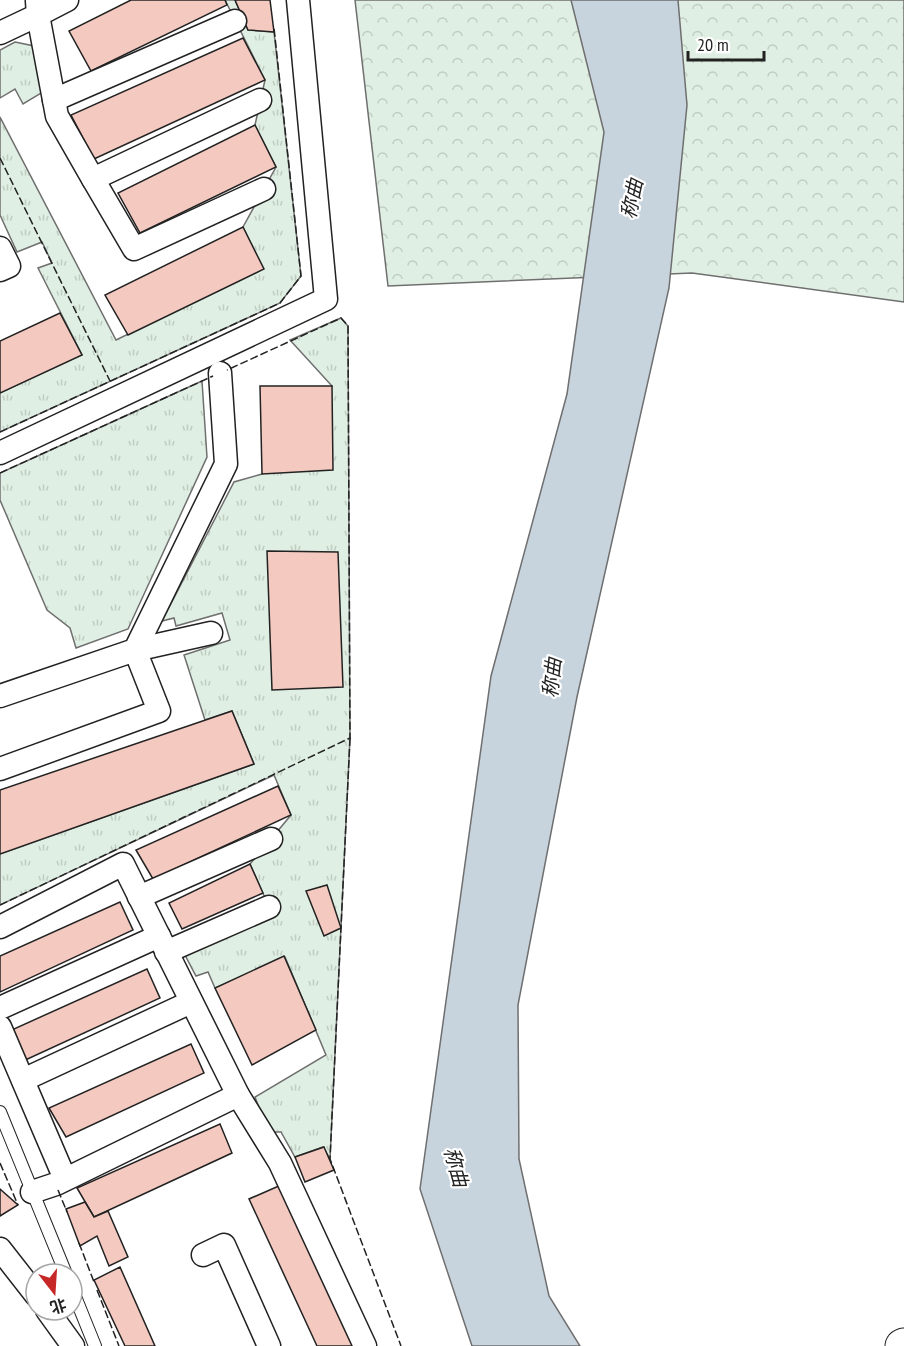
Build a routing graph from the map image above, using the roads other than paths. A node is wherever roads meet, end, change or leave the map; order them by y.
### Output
1 (68, 0) edge
2 (298, 0) edge
3 (37, 8) edge
4 (235, 21) dead end
5 (0, 33) edge
6 (54, 100) junction
7 (260, 100) dead end
8 (93, 178) junction
9 (264, 189) dead end
10 (0, 248) edge
11 (0, 270) edge
12 (220, 372) dead end
13 (0, 453) edge
14 (211, 633) dead end
15 (135, 650) junction
16 (0, 696) edge
17 (0, 769) edge
18 (271, 839) dead end
19 (139, 897) junction
20 (269, 907) dead end
21 (0, 927) edge
22 (163, 944) junction
23 (191, 1002) junction
24 (0, 1008) edge
25 (0, 1027) edge
26 (23, 1080) junction
27 (238, 1095) junction
28 (0, 1112) edge
29 (65, 1179) junction
30 (33, 1192) junction
31 (0, 1249) edge
32 (203, 1255) dead end
33 (61, 1262) edge
34 (24, 1280) edge
35 (84, 1319) edge
36 (56, 1322) edge
37 (73, 1346) edge
38 (95, 1346) edge
39 (269, 1346) edge
40 (365, 1346) edge

1 - 3 street
2 - 13 street
3 - 5 street
3 - 6 street
4 - 6 street
6 - 8 street
7 - 8 street
8 - 9 street
10 - 11 street
12 - 15 street
14 - 15 street
15 - 16 street
15 - 17 street
18 - 19 street
19 - 21 street
19 - 22 street
20 - 22 street
22 - 23 street
22 - 24 street
23 - 26 street
23 - 27 street
25 - 26 street
26 - 29 street
27 - 29 street
27 - 40 street
28 - 30 lane
29 - 30 street
30 - 33 lane
31 - 34 street
32 - 39 street
35 - 38 lane
36 - 37 street

